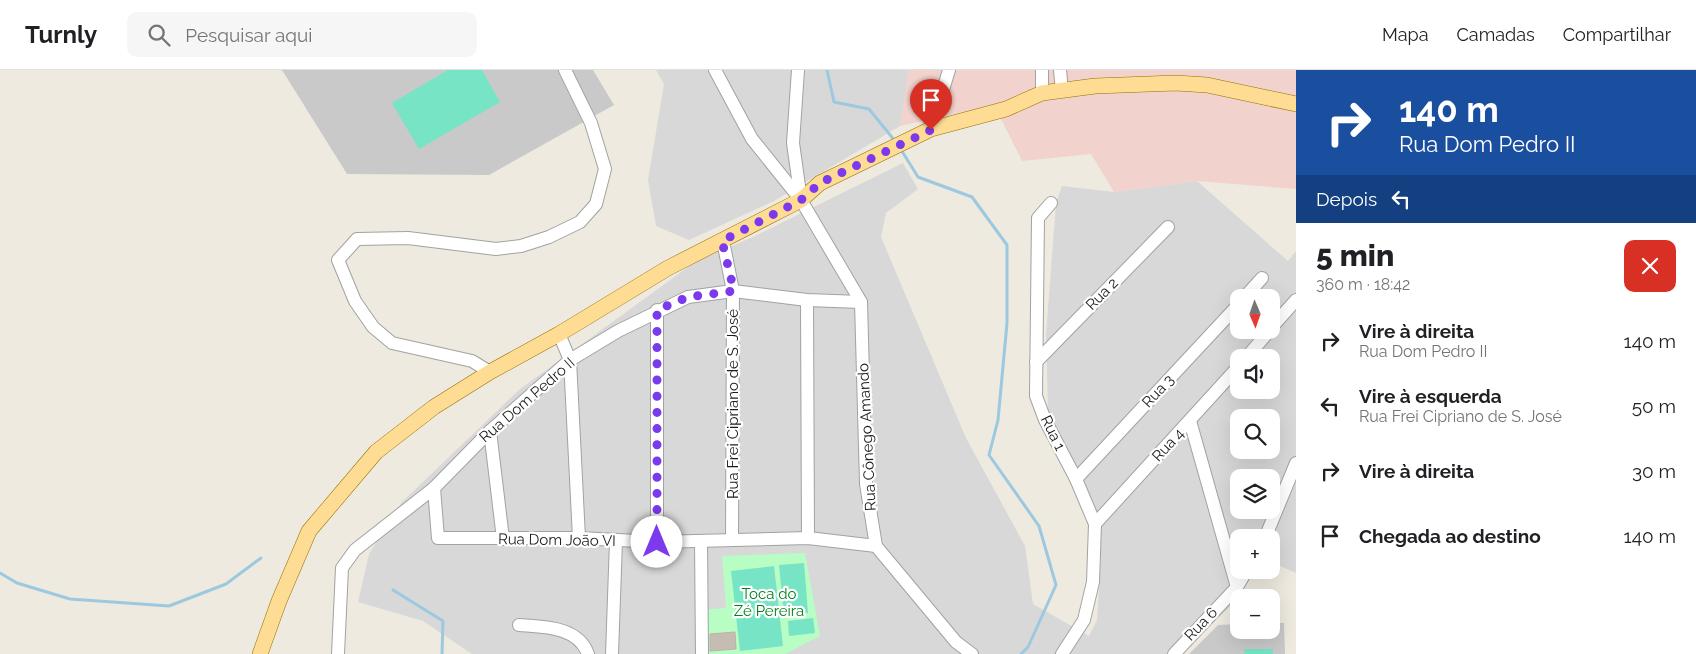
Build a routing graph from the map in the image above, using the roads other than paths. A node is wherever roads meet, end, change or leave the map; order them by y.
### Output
1 (565, 70) edge
2 (716, 70) edge
3 (798, 70) edge
4 (949, 70) edge
5 (1042, 70) edge
6 (1060, 70) edge
7 (1062, 91) junction
8 (1042, 93) junction
9 (1296, 104) edge
10 (931, 130) junction
11 (801, 200) junction
12 (1051, 203) dead end
13 (1168, 227) dead end
14 (722, 241) junction
15 (1262, 278) dead end
16 (1252, 289) edge
17 (734, 291) junction
18 (807, 300) junction
19 (1296, 300) edge
20 (861, 302) junction
21 (657, 310) junction
22 (1230, 314) edge
23 (1280, 318) edge
24 (559, 334) junction
25 (1262, 339) edge
26 (1253, 349) edge
27 (570, 360) junction
28 (1036, 362) junction
29 (490, 372) junction
30 (1230, 376) edge
31 (1190, 422) junction
32 (490, 431) junction
33 (1296, 463) edge
34 (1076, 479) junction
35 (434, 488) junction
36 (1095, 524) junction
37 (1269, 529) edge
38 (579, 538) junction
39 (732, 538) junction
40 (808, 538) junction
41 (502, 539) junction
42 (616, 541) junction
43 (657, 542) junction
44 (702, 542) junction
45 (876, 546) junction
46 (1242, 579) edge
47 (1237, 587) junction
48 (519, 625) dead end
49 (260, 654) edge
50 (338, 654) edge
51 (588, 654) edge
52 (612, 654) edge
53 (702, 654) edge
54 (972, 654) edge
55 (1062, 654) edge
56 (1174, 654) edge

1 - 29 street
2 - 11 street
3 - 11 street
4 - 10 street
5 - 8 street
6 - 7 street
7 - 8 main road
7 - 9 main road
8 - 10 main road
10 - 11 main road
11 - 14 main road
11 - 20 street
12 - 28 street, Rua 1
13 - 28 street, Rua 2
14 - 17 street, Rua Frei Cipriano de S. José
14 - 24 main road
15 - 16 street
17 - 18 street, Rua Dom Pedro II
17 - 21 street, Rua Dom Pedro II
17 - 39 street, Rua Frei Cipriano de S. José
18 - 20 street, Rua Dom Pedro II
18 - 40 street
19 - 23 street
20 - 45 street, Rua Cônego Amando
21 - 27 street, Rua Dom Pedro II
21 - 43 street
22 - 34 street, Rua 3
24 - 27 street
24 - 29 main road
25 - 26 street
27 - 32 street, Rua Dom Pedro II
27 - 38 street
28 - 34 street, Rua 1
29 - 49 main road
30 - 31 street, Rua 4
31 - 36 street, Rua 4
31 - 47 street
32 - 35 street, Rua Dom Pedro II
32 - 41 street
33 - 37 street
34 - 36 street, Rua 1
35 - 41 street, Rua Dom João VI
35 - 50 street, Rua Dom Pedro II
36 - 55 street, Rua 1
38 - 41 street, Rua Dom João VI
38 - 42 street, Rua Dom João VI
39 - 40 street, Rua Dom João VI
39 - 44 street, Rua Dom João VI
40 - 45 street, Rua Dom João VI
42 - 43 street, Rua Dom João VI
42 - 52 street
43 - 44 street, Rua Dom João VI
44 - 53 street
45 - 54 street
46 - 47 street, Rua 6
47 - 56 street, Rua 6
48 - 51 street

